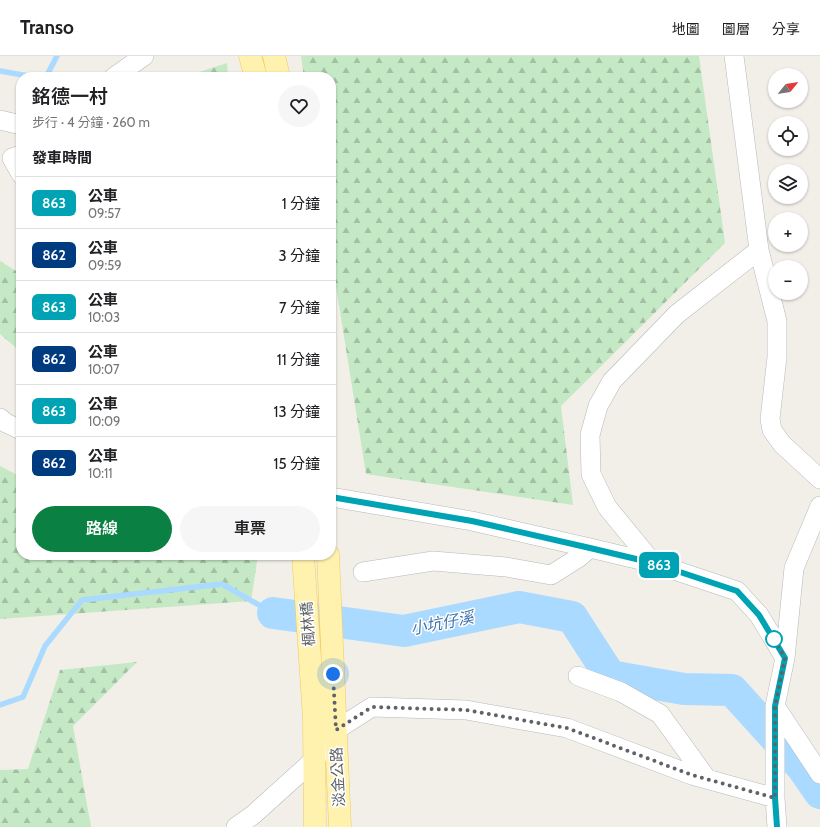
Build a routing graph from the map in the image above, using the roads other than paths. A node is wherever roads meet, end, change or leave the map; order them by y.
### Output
1 (144, 56) edge
2 (250, 56) edge
3 (274, 56) edge
4 (734, 56) edge
5 (121, 72) edge
6 (255, 72) edge
7 (278, 72) edge
8 (0, 120) edge
9 (16, 124) edge
10 (16, 157) edge
11 (16, 165) edge
12 (759, 250) junction
13 (0, 418) edge
14 (16, 428) edge
15 (820, 479) edge
16 (336, 498) edge
17 (820, 506) edge
18 (590, 548) junction
19 (303, 560) edge
20 (328, 560) edge
21 (653, 563) junction
22 (363, 572) dead end
23 (785, 658) junction
24 (578, 676) dead end
25 (334, 703) joint
26 (775, 706) junction
27 (314, 718) joint
28 (336, 730) junction
29 (315, 758) junction
30 (820, 774) edge
31 (707, 779) junction
32 (775, 798) junction
33 (236, 827) edge
34 (315, 827) edge
35 (340, 827) edge
36 (777, 827) edge

1 - 5 street
2 - 6 main road
3 - 7 main road
4 - 12 street
8 - 9 street
10 - 11 street
12 - 15 street
12 - 21 street
13 - 14 street
16 - 18 street
17 - 23 street
18 - 21 street
18 - 22 street
19 - 27 main road, 楓林橋
20 - 25 main road, 楓林橋
21 - 23 street
23 - 26 street
24 - 31 street
25 - 28 main road, 淡金公路
26 - 30 street
26 - 32 street
27 - 29 main road, 淡金公路
28 - 29 street
28 - 31 street
28 - 35 main road, 淡金公路
29 - 33 street
29 - 34 main road, 淡金公路
31 - 32 street
32 - 36 street

